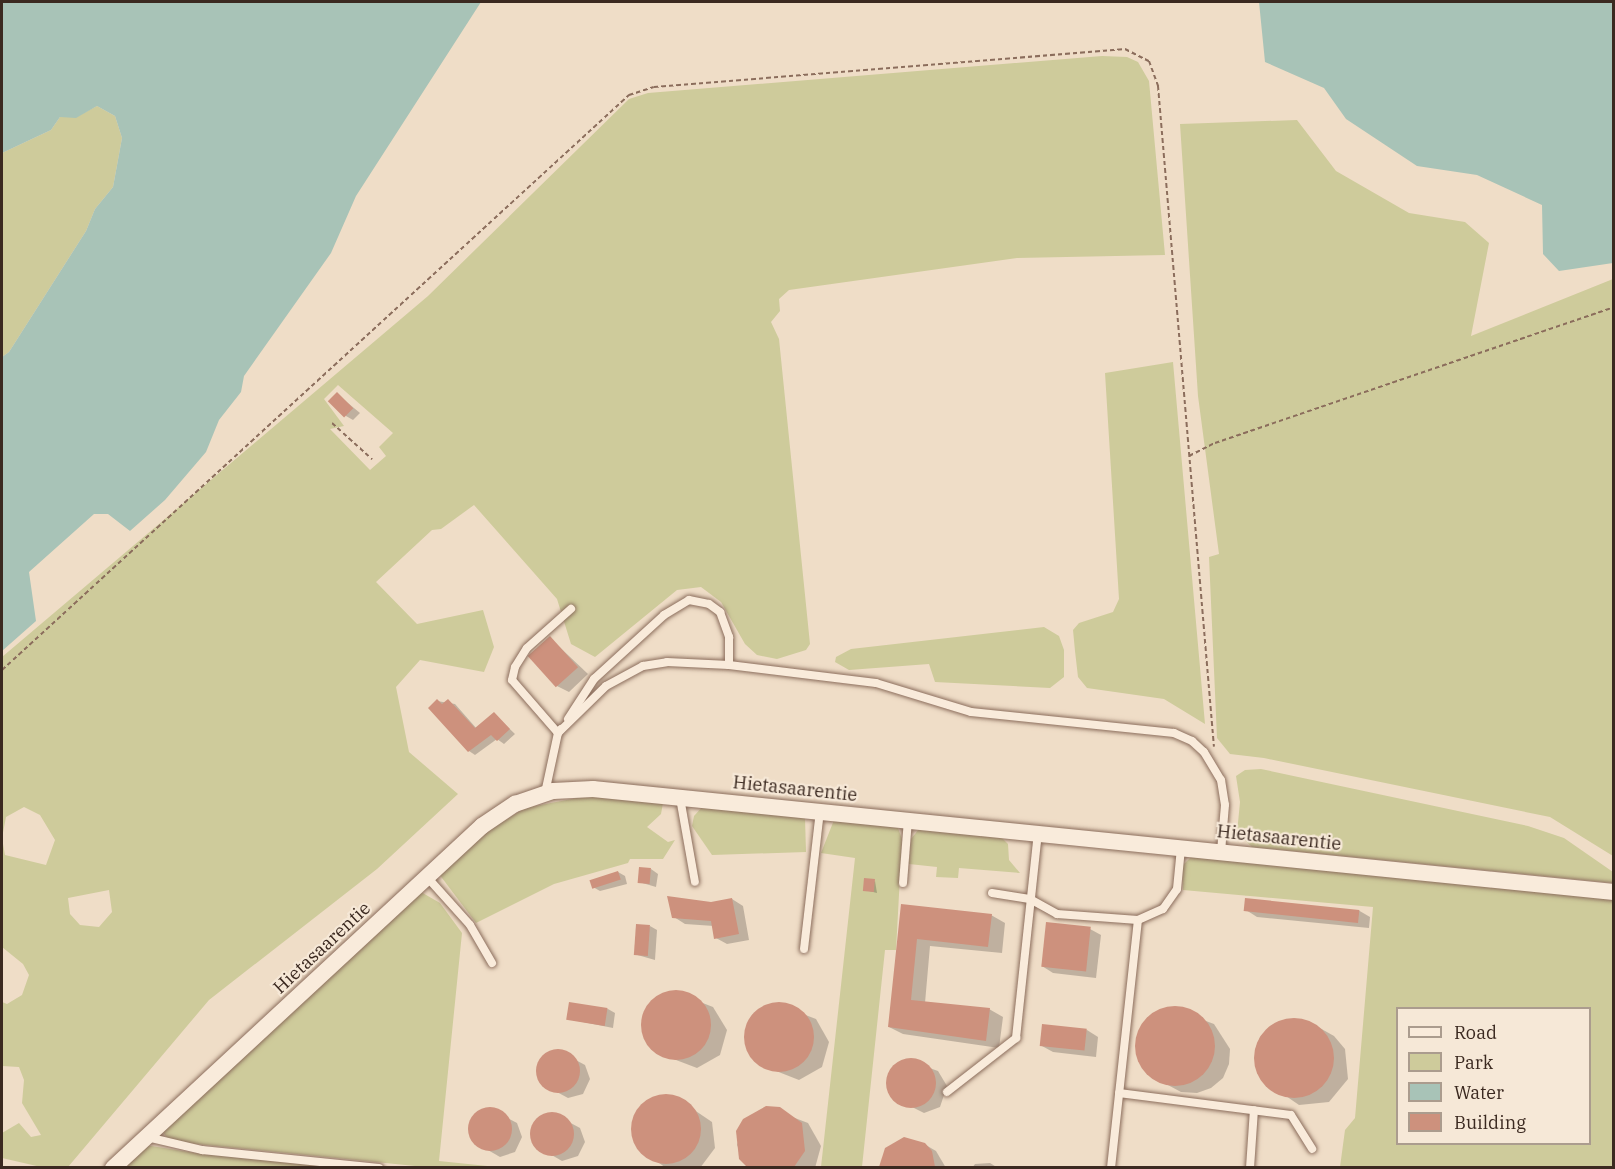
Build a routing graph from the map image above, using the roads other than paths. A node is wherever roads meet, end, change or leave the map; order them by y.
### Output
1 (571, 609) dead end
2 (729, 665) junction
3 (558, 733) junction
4 (545, 793) junction
5 (680, 797) junction
6 (820, 811) junction
7 (908, 820) junction
8 (1038, 833) junction
9 (1180, 848) junction
10 (1221, 852) junction
11 (426, 877) junction
12 (695, 882) dead end
13 (903, 883) dead end
14 (1614, 892) edge
15 (992, 893) dead end
16 (1030, 899) junction
17 (1138, 920) junction
18 (804, 950) dead end
19 (492, 963) dead end
20 (947, 1092) dead end
21 (1119, 1093) junction
22 (1254, 1110) junction
23 (147, 1137) junction
24 (1312, 1149) dead end
25 (113, 1167) edge
26 (379, 1167) edge
27 (1110, 1167) edge
28 (1250, 1167) edge

1 - 3 lane
2 - 3 lane
2 - 3 lane
2 - 10 lane
3 - 4 lane
4 - 5 street, Hietasaarentie
4 - 11 street, Hietasaarentie
5 - 6 street, Hietasaarentie
5 - 12 lane
6 - 7 street, Hietasaarentie
6 - 18 lane
7 - 8 street, Hietasaarentie
7 - 13 lane
8 - 9 street, Hietasaarentie
8 - 16 lane
9 - 10 street, Hietasaarentie
9 - 17 lane
10 - 14 street, Hietasaarentie
11 - 19 lane
11 - 23 street, Hietasaarentie
15 - 16 lane
16 - 17 lane
16 - 20 lane
17 - 21 lane
21 - 22 lane
21 - 27 lane
22 - 24 lane
22 - 28 lane
23 - 25 street, Hietasaarentie
23 - 26 lane

